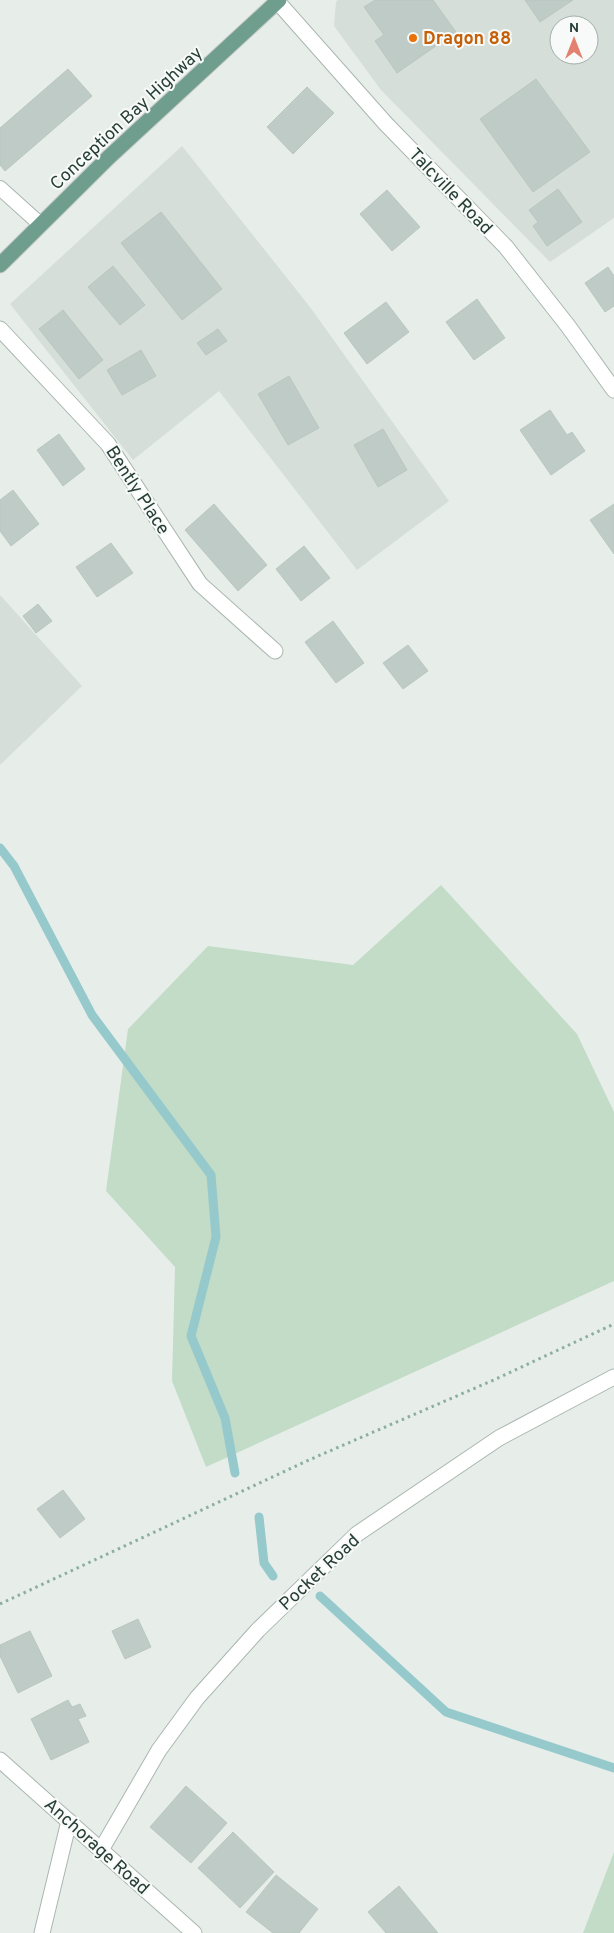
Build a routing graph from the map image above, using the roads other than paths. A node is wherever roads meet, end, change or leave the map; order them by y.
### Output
1 (278, 1) edge
2 (0, 188) edge
3 (40, 224) junction
4 (0, 265) edge
5 (0, 329) edge
6 (614, 390) edge
7 (275, 651) dead end
8 (614, 1377) edge
9 (0, 1760) edge
10 (69, 1821) junction
11 (101, 1850) junction
12 (42, 1933) edge
13 (194, 1933) edge

1 - 3 main road, Conception Bay Highway
1 - 6 street, Talcville Road
2 - 3 lane
3 - 4 main road, Conception Bay Highway
5 - 7 street, Bently Place
8 - 11 street, Pocket Road
9 - 10 street, Anchorage Road
10 - 11 street, Anchorage Road
10 - 12 street
11 - 13 street, Anchorage Road

